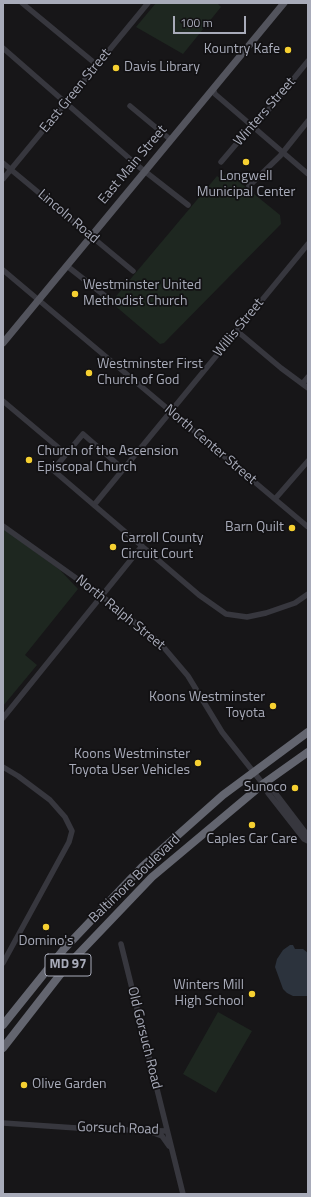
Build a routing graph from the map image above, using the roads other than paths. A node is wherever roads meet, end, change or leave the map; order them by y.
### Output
1 (22, 3) edge
2 (148, 3) edge
3 (284, 3) edge
4 (3, 48) edge
5 (308, 61) edge
6 (97, 65) junction
7 (213, 89) junction
8 (66, 103) junction
9 (130, 106) dead end
10 (308, 121) edge
11 (253, 126) junction
12 (170, 140) junction
13 (282, 152) junction
14 (221, 162) dead end
15 (3, 163) edge
16 (12, 169) junction
17 (145, 171) junction
18 (308, 174) edge
19 (3, 179) edge
20 (249, 186) dead end
21 (188, 205) dead end
22 (91, 236) junction
23 (308, 244) edge
24 (67, 266) junction
25 (3, 270) edge
26 (133, 271) dead end
27 (109, 299) dead end
28 (39, 300) junction
29 (238, 331) junction
30 (3, 343) edge
31 (308, 377) edge
32 (303, 384) junction
33 (308, 388) edge
34 (3, 401) edge
35 (170, 411) junction
36 (66, 454) junction
37 (308, 461) edge
38 (123, 469) junction
39 (275, 499) junction
40 (94, 505) junction
41 (3, 526) edge
42 (308, 528) edge
43 (142, 546) junction
44 (308, 594) edge
45 (102, 597) junction
46 (3, 718) edge
47 (308, 732) edge
48 (308, 752) edge
49 (3, 767) edge
50 (258, 778) junction
51 (308, 836) edge
52 (308, 841) edge
53 (121, 944) dead end
54 (3, 963) edge
55 (3, 1025) edge
56 (3, 1048) edge
57 (3, 1123) edge
58 (148, 1131) junction
59 (167, 1131) junction
60 (173, 1151) junction
61 (183, 1194) edge

1 - 6 street
2 - 6 street, East Green Street
3 - 7 main road, East Main Street
4 - 8 street
5 - 11 street, Winters Street
6 - 8 street, East Green Street
7 - 11 street
7 - 12 main road, East Main Street
8 - 16 street, East Green Street
8 - 17 street
9 - 12 street
10 - 13 street
11 - 13 street
11 - 14 street, Winters Street
12 - 17 main road, East Main Street
13 - 18 street
13 - 20 street
15 - 16 street, Lincoln Road
16 - 19 street, East Green Street
16 - 22 street, Lincoln Road
17 - 21 street
17 - 22 main road, East Main Street
22 - 24 main road, East Main Street
22 - 26 street, Lincoln Road
23 - 29 street, Willis Street
24 - 27 street
24 - 28 main road, East Main Street
25 - 28 street, North Center Street
28 - 30 main road, East Main Street
28 - 35 street, North Center Street
29 - 32 street
29 - 35 street, Willis Street
31 - 32 street
32 - 33 street
34 - 36 street
35 - 38 street, Willis Street
35 - 39 street, North Center Street
36 - 38 street
36 - 40 street
37 - 39 street
38 - 40 street, Willis Street
39 - 42 street, North Center Street
40 - 43 street
41 - 45 street, North Ralph Street
43 - 44 street
43 - 45 street
45 - 46 street
45 - 50 street, North Ralph Street
47 - 50 highway, Baltimore Boulevard / MD 97
48 - 50 highway, Baltimore Boulevard / MD 97
49 - 54 street
50 - 51 street
50 - 52 street
50 - 55 highway, Baltimore Boulevard / MD 97
50 - 56 highway, Baltimore Boulevard / MD 97
53 - 59 street, Old Gorsuch Road
57 - 58 street, Gorsuch Road
58 - 59 street, Gorsuch Road
58 - 60 street
59 - 60 street, Gorsuch Road
60 - 61 street, Gorsuch Road

